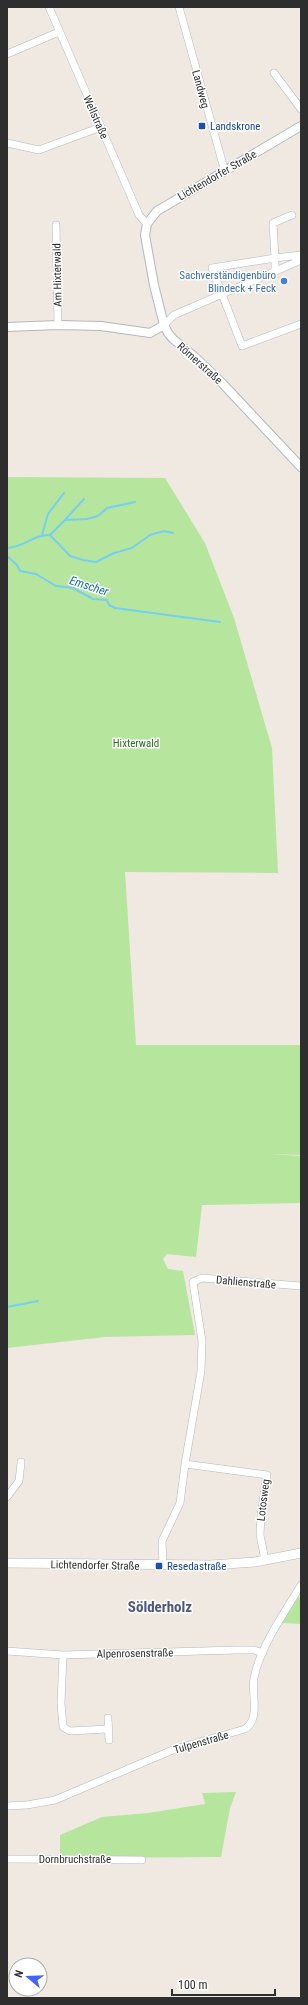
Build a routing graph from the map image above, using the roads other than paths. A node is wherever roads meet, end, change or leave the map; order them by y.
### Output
1 (49, 7) edge
2 (179, 7) edge
3 (59, 32) junction
4 (7, 54) edge
5 (274, 73) dead end
6 (301, 109) edge
7 (101, 127) junction
8 (301, 127) edge
9 (7, 143) edge
10 (224, 172) junction
11 (292, 215) dead end
12 (147, 224) junction
13 (56, 225) dead end
14 (301, 255) edge
15 (275, 258) junction
16 (301, 260) edge
17 (275, 271) junction
18 (222, 294) junction
19 (301, 324) edge
20 (58, 325) junction
21 (164, 325) junction
22 (7, 327) edge
23 (301, 468) edge
24 (301, 1286) edge
25 (22, 1462) dead end
26 (185, 1464) junction
27 (7, 1497) edge
28 (301, 1553) edge
29 (265, 1560) junction
30 (7, 1563) edge
31 (163, 1566) junction
32 (301, 1585) edge
33 (7, 1651) edge
34 (263, 1653) junction
35 (63, 1655) junction
36 (108, 1718) dead end
37 (108, 1729) junction
38 (109, 1740) dead end
39 (7, 1806) edge
40 (7, 1858) edge
41 (142, 1860) dead end

1 - 3 street, Wellstraße
2 - 10 street, Landweg
3 - 4 street
3 - 7 street, Wellstraße
5 - 6 street
7 - 9 street
7 - 12 street, Wellstraße
8 - 10 street, Lichtendorfer Straße
10 - 12 street, Lichtendorfer Straße
11 - 15 street
12 - 21 street, Römerstraße
13 - 20 street, Am Hixterwald
14 - 15 street
15 - 17 street
15 - 18 street
16 - 17 street
17 - 18 street
18 - 19 street
18 - 21 street
20 - 21 street
20 - 22 street
21 - 23 street, Römerstraße
24 - 26 street, Dahlienstraße
25 - 27 street
26 - 29 street, Lotosweg
26 - 31 street
28 - 29 main road, Lichtendorfer Straße
29 - 31 main road, Lichtendorfer Straße
30 - 31 main road, Lichtendorfer Straße
32 - 34 street, Tulpenstraße
33 - 35 street, Alpenrosenstraße
34 - 35 street, Alpenrosenstraße
34 - 39 street, Tulpenstraße
35 - 37 street
36 - 37 street
37 - 38 street
40 - 41 street, Dornbruchstraße

